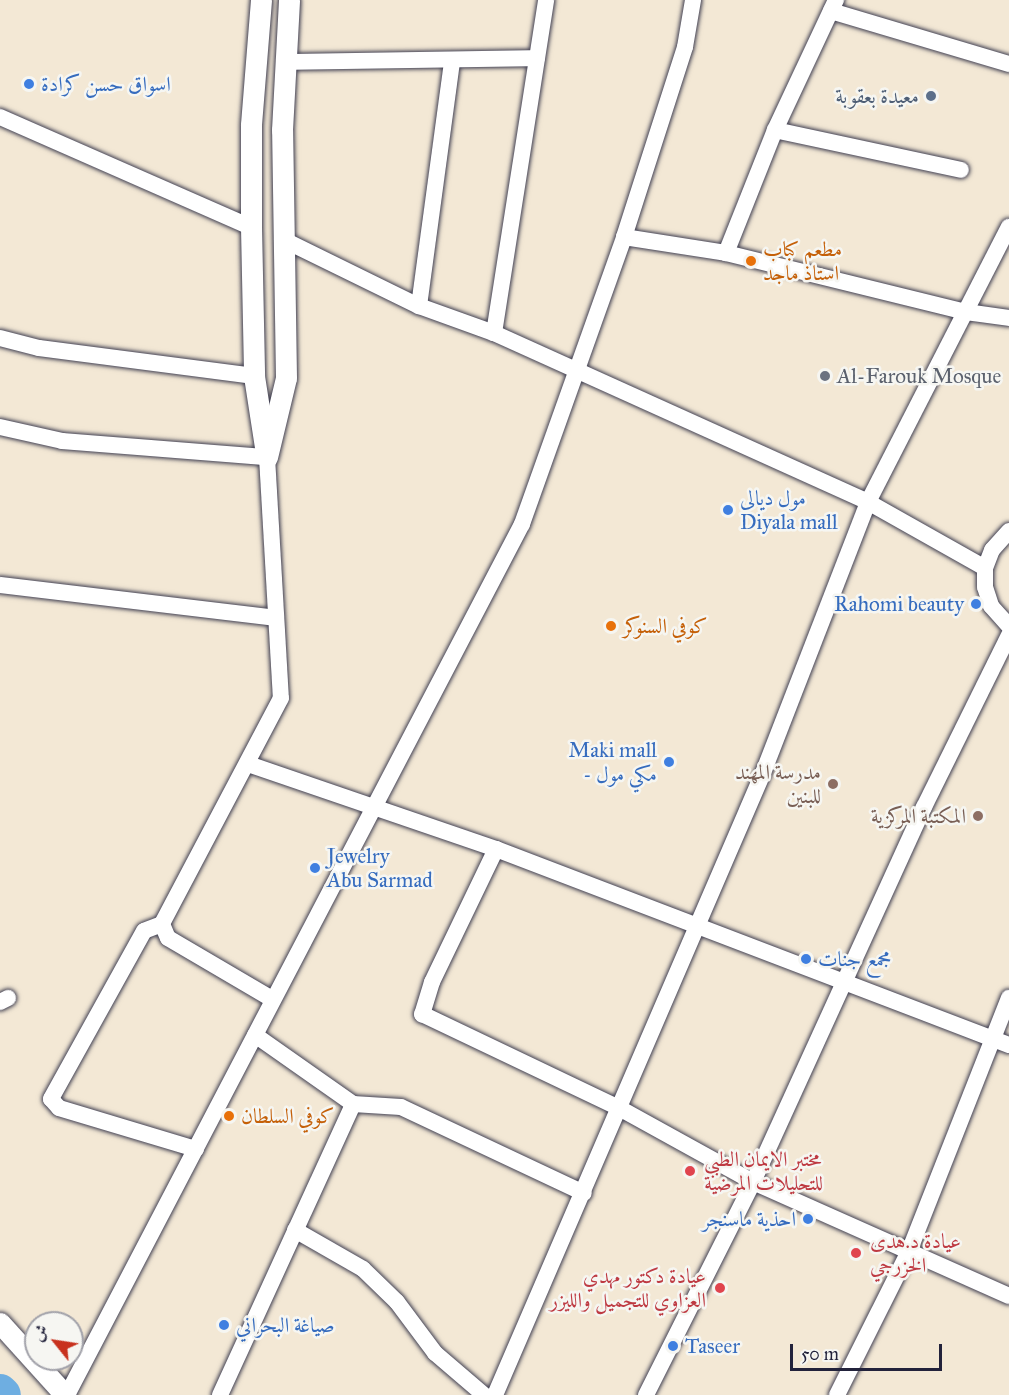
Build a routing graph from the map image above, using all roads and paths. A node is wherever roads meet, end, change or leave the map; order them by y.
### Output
1 (261, 0) edge
2 (290, 0) edge
3 (546, 0) edge
4 (693, 0) edge
5 (834, 5) edge
6 (537, 58) junction
7 (452, 61) junction
8 (284, 62) junction
9 (1009, 64) edge
10 (0, 117) edge
11 (775, 130) junction
12 (961, 170) dead end
13 (251, 227) junction
14 (1009, 227) edge
15 (624, 237) junction
16 (282, 239) junction
17 (726, 253) junction
18 (419, 306) junction
19 (966, 312) junction
20 (1009, 318) edge
21 (494, 333) junction
22 (0, 338) edge
23 (577, 370) junction
24 (254, 376) junction
25 (0, 428) edge
26 (267, 457) junction
27 (868, 502) junction
28 (1009, 531) edge
29 (985, 567) junction
30 (0, 585) edge
31 (275, 618) junction
32 (1009, 626) edge
33 (1009, 635) edge
34 (248, 764) junction
35 (375, 807) junction
36 (496, 849) junction
37 (162, 924) junction
38 (699, 925) junction
39 (843, 983) junction
40 (1009, 998) edge
41 (272, 999) junction
42 (255, 1035) junction
43 (993, 1039) junction
44 (1009, 1045) edge
45 (353, 1104) junction
46 (621, 1109) junction
47 (196, 1149) junction
48 (753, 1182) junction
49 (584, 1193) junction
50 (294, 1230) junction
51 (910, 1249) junction
52 (1009, 1296) edge
53 (0, 1323) edge
54 (66, 1395) edge
55 (220, 1395) edge
56 (484, 1395) edge
57 (495, 1395) edge
58 (646, 1395) edge
59 (837, 1395) edge

1 - 13 street
2 - 8 street
3 - 6 street
4 - 15 street
5 - 9 street
5 - 11 street
6 - 7 street
6 - 21 street
7 - 8 street
7 - 18 street
8 - 16 street
10 - 13 street
11 - 12 street
11 - 17 street
13 - 24 street
14 - 19 street
15 - 17 street
15 - 23 street
16 - 18 street
16 - 26 street
17 - 19 street
18 - 21 street
19 - 20 street
19 - 27 street
21 - 23 street
22 - 24 street
23 - 27 street
23 - 35 street
24 - 26 street
25 - 26 street
26 - 31 street
27 - 29 street
27 - 38 street
28 - 29 street
29 - 32 street
30 - 31 street
31 - 34 street
33 - 39 street
34 - 35 street
34 - 37 street
35 - 36 street
35 - 41 street
36 - 38 street
36 - 46 street
37 - 41 street
37 - 47 street
38 - 39 street
38 - 46 street
39 - 43 street
39 - 48 street
40 - 43 street
41 - 42 street
42 - 45 street
42 - 47 street
43 - 44 street
43 - 51 street
45 - 49 street
45 - 50 street
46 - 48 street
46 - 49 street
47 - 54 street
48 - 51 street
48 - 58 street
49 - 57 street
50 - 55 street
50 - 56 street
51 - 52 street
51 - 59 street
53 - 54 street

